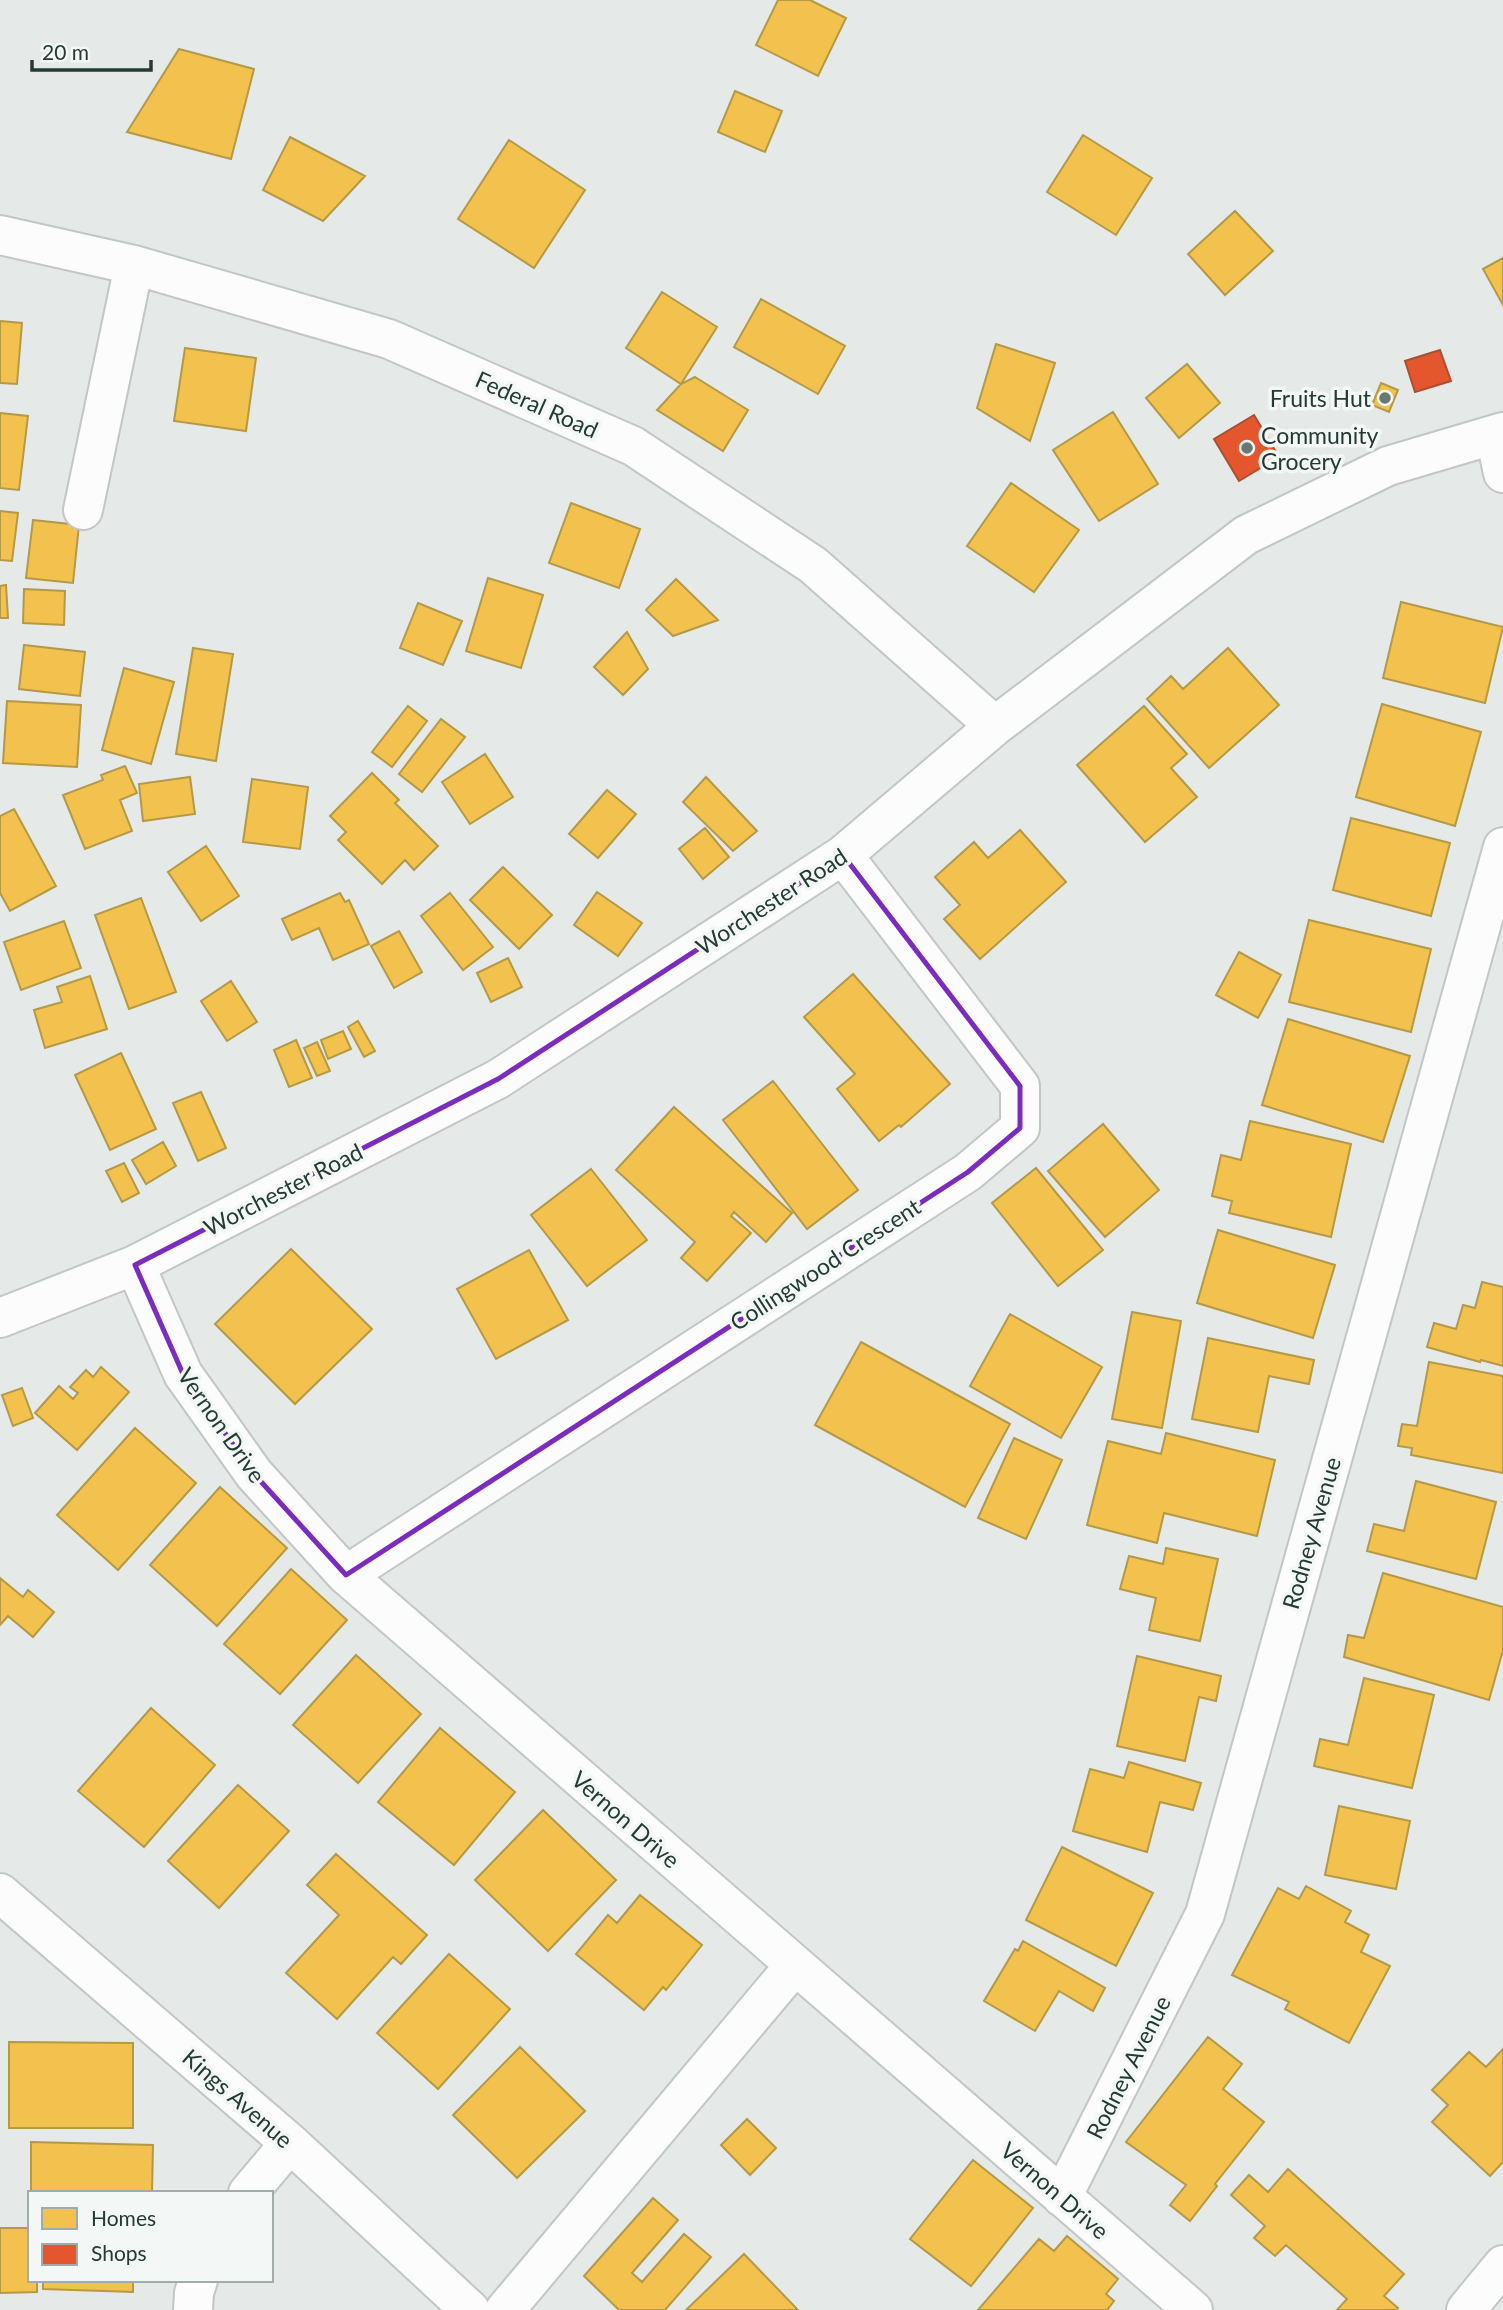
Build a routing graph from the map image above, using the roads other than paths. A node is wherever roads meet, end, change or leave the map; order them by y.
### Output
1 (0, 235) edge
2 (134, 265) junction
3 (1499, 433) edge
4 (1503, 473) edge
5 (83, 510) dead end
6 (995, 726) junction
7 (1503, 847) edge
8 (843, 855) junction
9 (135, 1265) junction
10 (0, 1318) edge
11 (346, 1575) junction
12 (0, 1893) edge
13 (795, 1965) junction
14 (290, 2143) junction
15 (250, 2191) edge
16 (1062, 2197) junction
17 (1503, 2265) edge
18 (197, 2282) edge
19 (193, 2310) edge
20 (470, 2310) edge
21 (505, 2310) edge
22 (1193, 2310) edge
23 (1466, 2310) edge

1 - 2 street, Federal Road
2 - 5 street
2 - 6 street, Federal Road
3 - 4 street
3 - 6 street, Worchester Road
6 - 8 street, Worchester Road
7 - 16 street, Rodney Avenue
8 - 9 street, Worchester Road
8 - 11 street, Collingwood Crescent
9 - 10 street, Worchester Road
9 - 11 street, Vernon Drive
11 - 13 street, Vernon Drive
12 - 14 street, Kings Avenue
13 - 16 street, Vernon Drive
13 - 21 street
14 - 15 street
14 - 20 street, Kings Avenue
16 - 22 street, Vernon Drive
17 - 23 street
18 - 19 street

